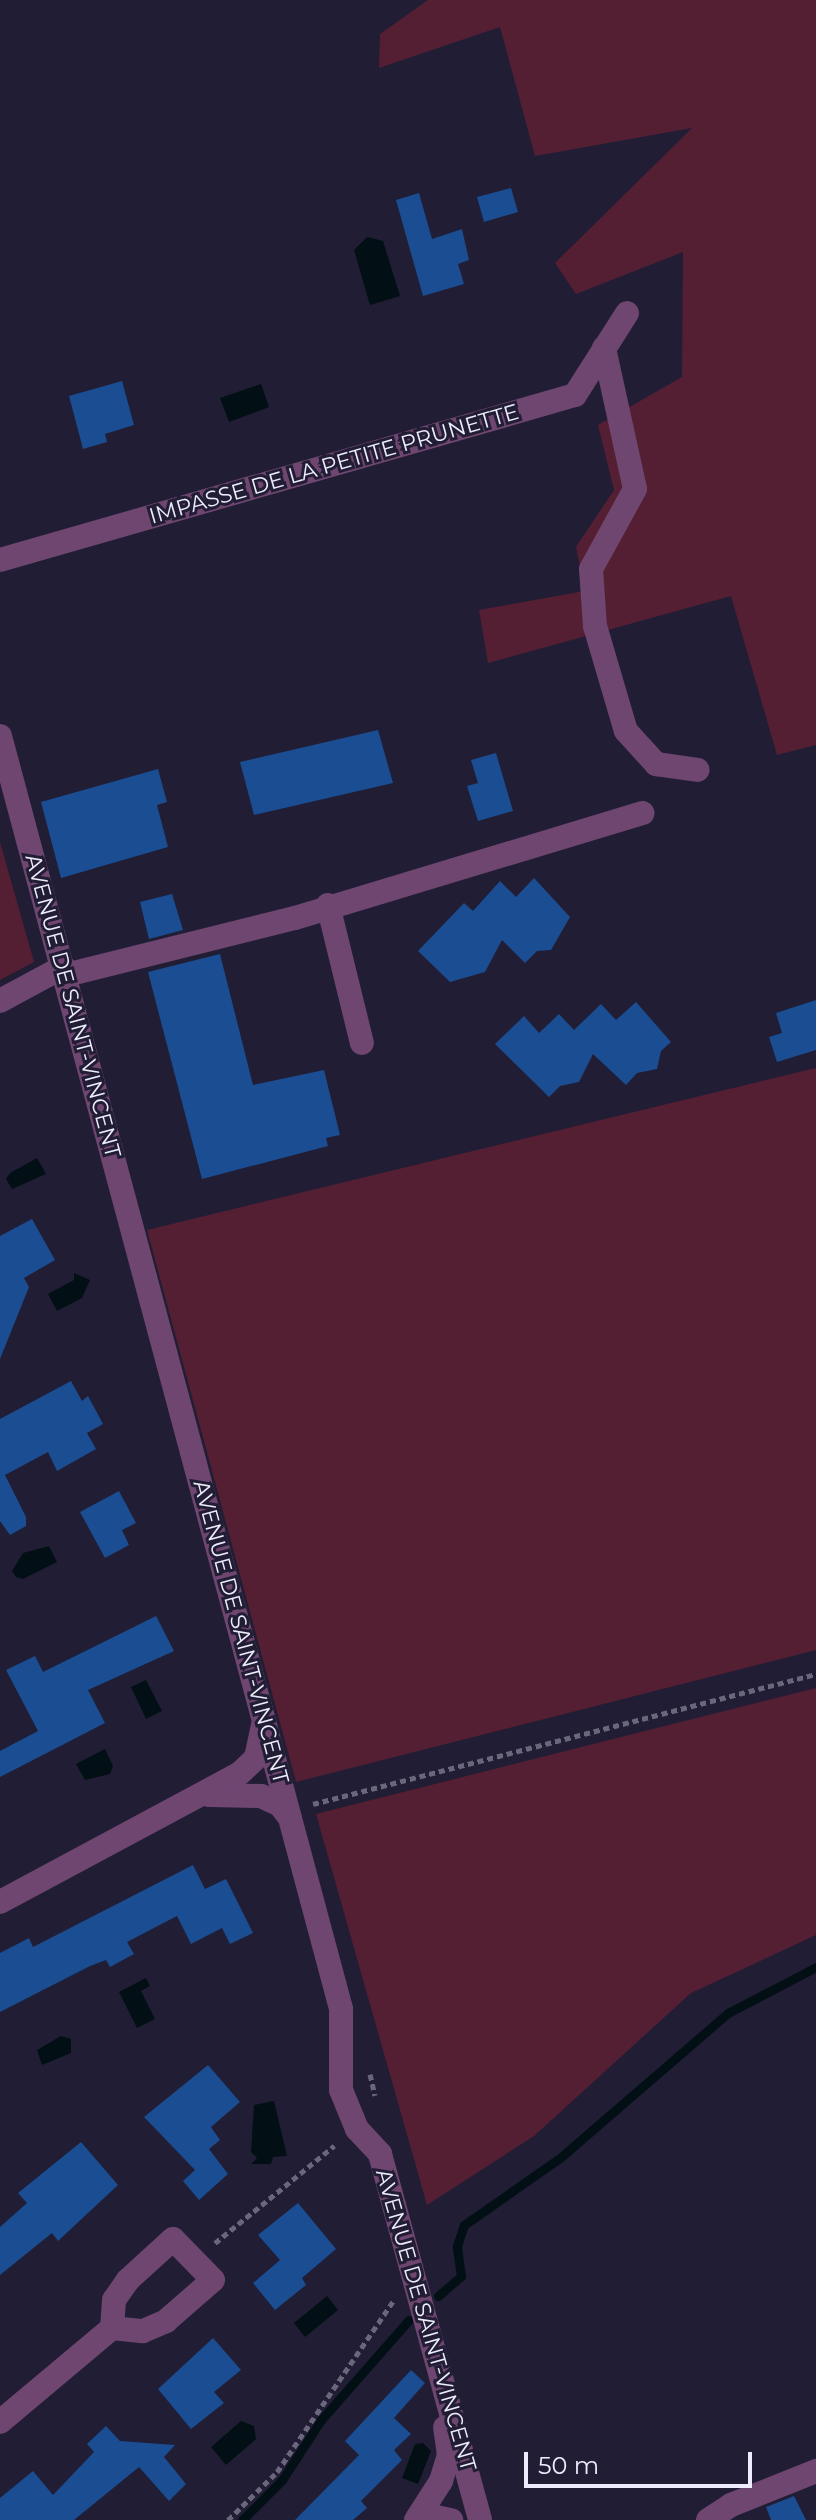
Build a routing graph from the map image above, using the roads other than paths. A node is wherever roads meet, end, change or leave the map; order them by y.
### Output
1 (627, 313) dead end
2 (604, 348) junction
3 (0, 560) edge
4 (0, 736) edge
5 (698, 770) dead end
6 (643, 813) dead end
7 (328, 905) junction
8 (64, 971) junction
9 (0, 1001) edge
10 (362, 1043) dead end
11 (263, 1714) junction
12 (202, 1796) junction
13 (289, 1814) junction
14 (0, 1902) edge
15 (112, 2328) junction
16 (430, 2330) junction
17 (0, 2422) edge
18 (816, 2471) edge
19 (419, 2517) edge
20 (451, 2520) edge
21 (480, 2520) edge
22 (708, 2520) edge

1 - 2 street, IMPASSE DE LA PETITE PRUNETTE
2 - 3 street, IMPASSE DE LA PETITE PRUNETTE
2 - 5 street
4 - 8 street, AVENUE DE SAINT-VINCENT
6 - 7 street
7 - 8 street
7 - 10 street
8 - 9 street
8 - 11 street, AVENUE DE SAINT-VINCENT
11 - 12 street
11 - 13 street, AVENUE DE SAINT-VINCENT
12 - 13 street
12 - 14 street
13 - 16 street, AVENUE DE SAINT-VINCENT
15 - 15 street
15 - 17 street
16 - 19 street
16 - 21 street, AVENUE DE SAINT-VINCENT
18 - 22 street
19 - 20 street

